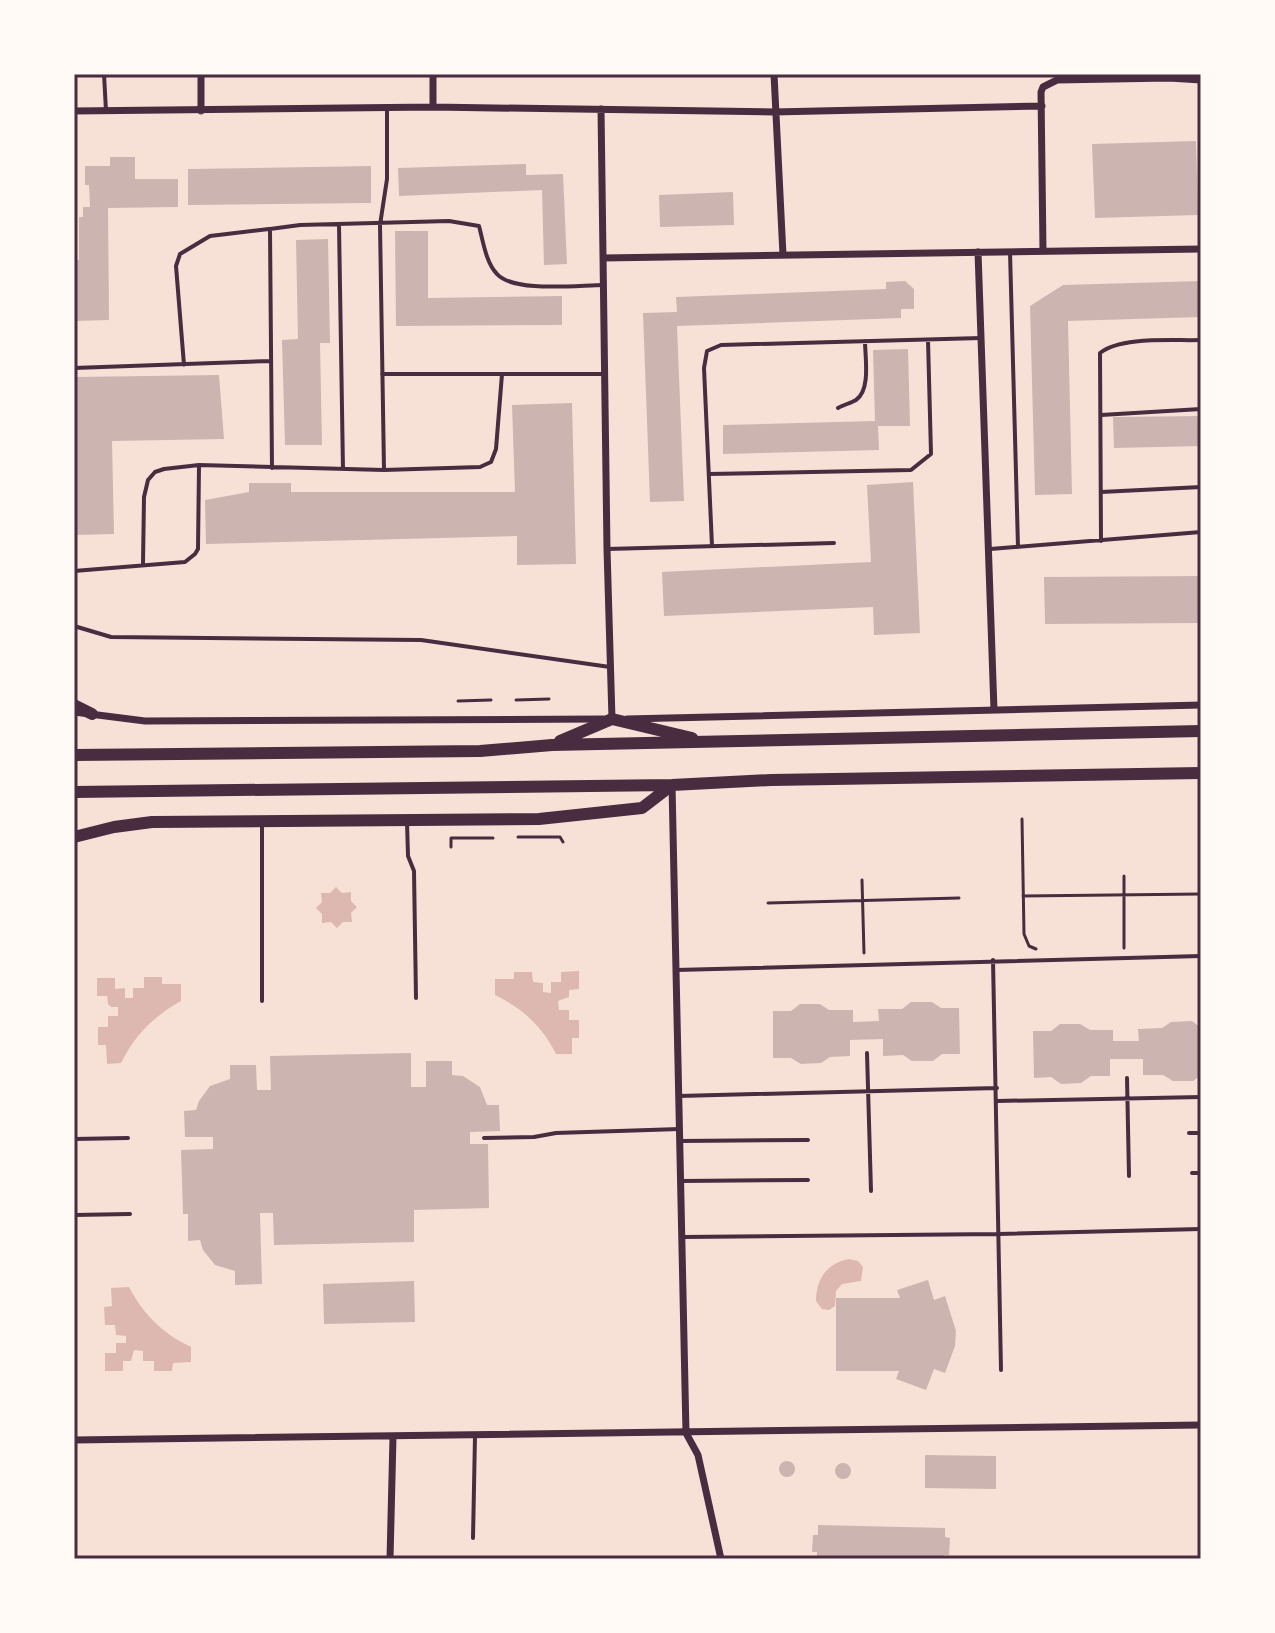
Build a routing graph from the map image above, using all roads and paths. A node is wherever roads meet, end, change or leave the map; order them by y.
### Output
1 (104, 74) edge
2 (201, 74) edge
3 (433, 74) edge
4 (774, 74) edge
5 (1169, 76) edge
6 (1201, 80) edge
7 (1042, 106) junction
8 (433, 107) junction
9 (387, 108) junction
10 (601, 109) junction
11 (74, 111) edge
12 (106, 111) junction
13 (201, 111) junction
14 (774, 112) junction
15 (339, 225) junction
16 (380, 225) junction
17 (270, 229) junction
18 (1201, 249) edge
19 (1043, 251) junction
20 (978, 252) junction
21 (1010, 252) junction
22 (783, 255) junction
23 (603, 258) junction
24 (604, 285) junction
25 (981, 338) junction
26 (928, 340) junction
27 (1201, 340) edge
28 (865, 341) junction
29 (270, 361) junction
30 (184, 365) junction
31 (74, 368) edge
32 (382, 374) junction
33 (502, 374) junction
34 (605, 374) junction
35 (838, 408) dead end
36 (1201, 409) edge
37 (1101, 415) junction
38 (199, 465) junction
39 (272, 468) junction
40 (343, 469) junction
41 (384, 470) junction
42 (709, 474) junction
43 (1201, 487) edge
44 (1101, 492) junction
45 (1201, 532) edge
46 (1101, 541) junction
47 (834, 543) dead end
48 (712, 546) junction
49 (1018, 547) junction
50 (607, 549) junction
51 (987, 549) junction
52 (143, 564) junction
53 (74, 571) edge
54 (74, 626) edge
55 (610, 667) junction
56 (549, 699) dead end
57 (491, 700) dead end
58 (516, 700) dead end
59 (458, 701) dead end
60 (74, 705) edge
61 (1201, 705) edge
62 (994, 710) junction
63 (74, 712) edge
64 (92, 714) junction
65 (612, 719) junction
66 (1201, 731) edge
67 (710, 742) junction
68 (552, 745) junction
69 (74, 755) edge
70 (1201, 773) edge
71 (672, 785) junction
72 (74, 792) edge
73 (1022, 819) dead end
74 (262, 820) junction
75 (407, 820) junction
76 (74, 837) edge
77 (518, 837) dead end
78 (493, 838) dead end
79 (563, 842) dead end
80 (451, 847) dead end
81 (1124, 876) dead end
82 (862, 880) dead end
83 (1201, 894) edge
84 (1124, 895) junction
85 (1023, 896) junction
86 (959, 898) dead end
87 (863, 900) junction
88 (768, 903) dead end
89 (1124, 948) dead end
90 (1041, 950) dead end
91 (864, 953) dead end
92 (1201, 956) edge
93 (993, 960) junction
94 (676, 970) junction
95 (416, 998) dead end
96 (262, 1001) dead end
97 (867, 1053) dead end
98 (1127, 1078) dead end
99 (997, 1088) junction
100 (868, 1091) junction
101 (679, 1096) junction
102 (1201, 1097) edge
103 (1127, 1098) junction
104 (998, 1101) junction
105 (680, 1129) junction
106 (1189, 1133) dead end
107 (1201, 1133) edge
108 (128, 1138) dead end
109 (484, 1138) dead end
110 (74, 1139) edge
111 (808, 1140) dead end
112 (680, 1141) junction
113 (1192, 1173) dead end
114 (1201, 1173) edge
115 (1129, 1176) dead end
116 (808, 1180) dead end
117 (681, 1181) junction
118 (871, 1191) dead end
119 (130, 1214) dead end
120 (74, 1215) edge
121 (1201, 1229) edge
122 (999, 1234) junction
123 (682, 1237) junction
124 (1001, 1370) dead end
125 (1201, 1425) edge
126 (686, 1433) junction
127 (475, 1436) junction
128 (393, 1437) junction
129 (74, 1440) edge
130 (473, 1538) dead end
131 (390, 1559) edge
132 (721, 1559) edge

1 - 12 lane
2 - 13 street
3 - 8 street
4 - 14 street
5 - 6 street
5 - 7 street
7 - 14 street
7 - 19 street
8 - 9 street
8 - 10 street
9 - 13 street
9 - 16 lane
10 - 14 street
10 - 23 street
11 - 12 street
12 - 13 street
14 - 22 street
15 - 16 lane
15 - 17 lane
15 - 40 lane
16 - 24 lane
16 - 32 lane
17 - 29 lane
17 - 30 lane
18 - 19 street
19 - 21 street
20 - 21 street
20 - 22 street
20 - 25 street
21 - 49 lane
22 - 23 street
23 - 24 street
24 - 34 street
25 - 26 lane
25 - 51 street
26 - 28 lane
26 - 42 lane
27 - 37 lane
28 - 35 lane
28 - 42 lane
29 - 30 lane
29 - 39 lane
30 - 31 lane
32 - 33 lane
32 - 41 lane
33 - 34 lane
33 - 41 lane
34 - 50 street
36 - 37 lane
37 - 44 lane
38 - 39 lane
38 - 52 lane
38 - 52 lane
39 - 40 lane
40 - 41 lane
42 - 48 lane
43 - 44 lane
44 - 46 lane
45 - 46 lane
46 - 49 lane
47 - 48 lane
48 - 50 lane
49 - 51 lane
50 - 55 street
51 - 62 street
52 - 53 lane
54 - 55 lane
55 - 65 street
56 - 58 path
57 - 59 path
60 - 64 main road
61 - 62 street
62 - 65 street
63 - 64 street
64 - 65 street
65 - 67 main road
65 - 68 main road
66 - 67 main road
67 - 68 main road
68 - 69 main road
70 - 71 main road
71 - 72 main road
71 - 75 main road
71 - 94 street
73 - 85 path
74 - 75 main road
74 - 76 main road
74 - 96 lane
75 - 95 lane
77 - 79 path
78 - 80 path
81 - 84 path
82 - 87 path
83 - 84 path
84 - 85 path
84 - 89 path
85 - 90 path
86 - 87 path
87 - 88 path
87 - 91 path
92 - 93 lane
93 - 94 lane
93 - 99 lane
94 - 101 street
97 - 100 lane
98 - 103 lane
99 - 100 lane
99 - 104 lane
100 - 101 lane
100 - 118 lane
101 - 105 street
102 - 103 lane
103 - 104 lane
103 - 115 lane
104 - 122 lane
105 - 109 lane
105 - 112 street
106 - 107 lane
108 - 110 lane
111 - 112 lane
112 - 117 street
113 - 114 lane
116 - 117 lane
117 - 123 street
119 - 120 lane
121 - 122 lane
122 - 123 lane
122 - 124 lane
123 - 126 street
125 - 126 street
126 - 127 street
126 - 132 street
127 - 128 street
127 - 130 lane
128 - 129 street
128 - 131 street

